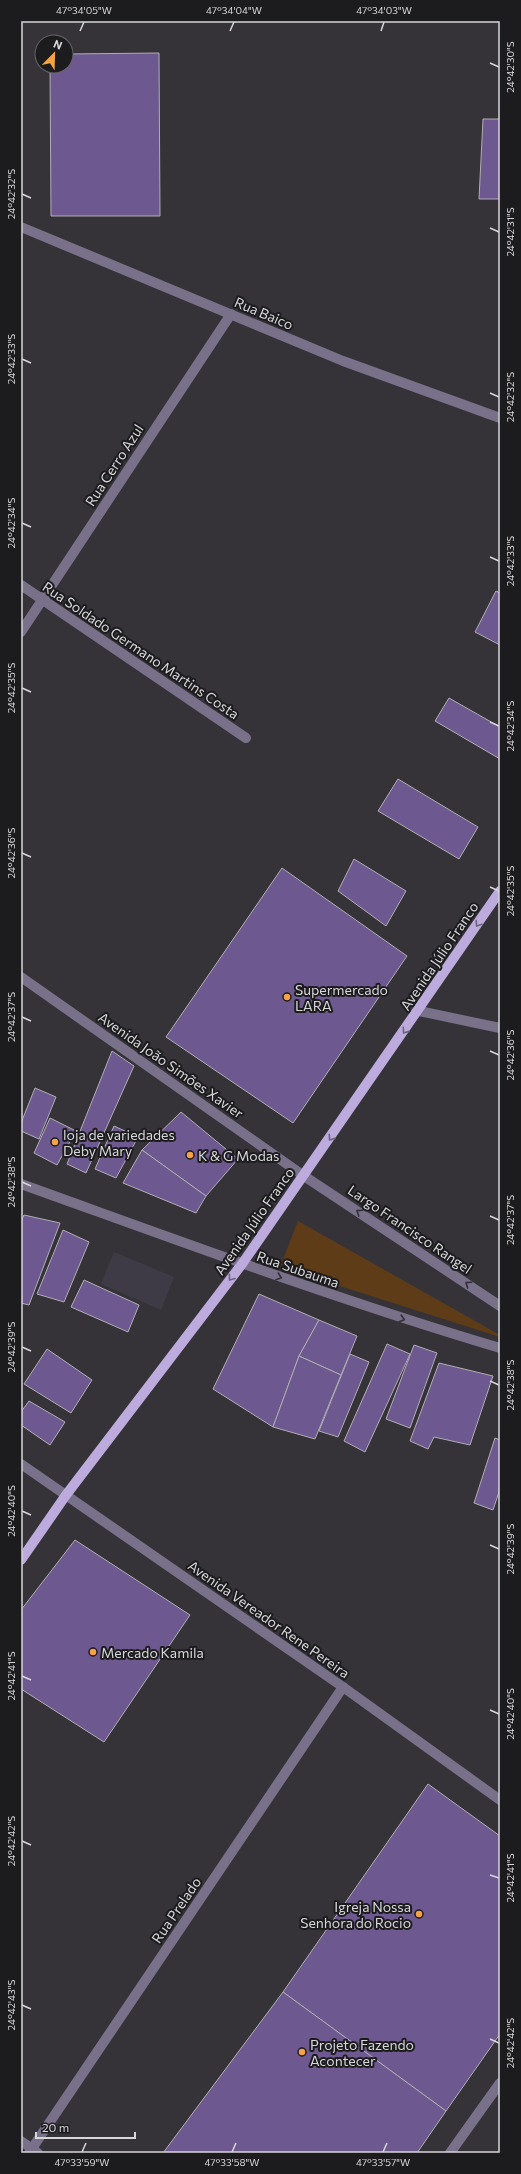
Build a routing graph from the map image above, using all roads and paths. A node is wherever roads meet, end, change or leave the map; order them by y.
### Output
1 (21, 226) edge
2 (231, 314) junction
3 (500, 418) edge
4 (21, 586) edge
5 (42, 600) junction
6 (21, 632) edge
7 (246, 738) dead end
8 (500, 891) edge
9 (21, 977) edge
10 (419, 1011) junction
11 (500, 1028) edge
12 (304, 1176) junction
13 (21, 1184) edge
14 (242, 1264) junction
15 (500, 1306) edge
16 (500, 1348) edge
17 (21, 1464) edge
18 (66, 1495) junction
19 (21, 1560) edge
20 (343, 1687) junction
21 (500, 1800) edge
22 (500, 2083) edge
23 (21, 2141) edge
24 (33, 2152) edge
25 (450, 2153) edge

1 - 2 street, Rua Baico
2 - 3 street, Rua Baico
2 - 5 street, Rua Cerro Azul
4 - 5 street, Rua Soldado Germano Martins Costa
5 - 6 street, Rua Cerro Azul
5 - 7 street, Rua Soldado Germano Martins Costa
8 -> 10 main road, Avenida Júlio Franco
9 - 12 street, Avenida João Simões Xavier
10 - 11 street
10 -> 12 main road, Avenida Júlio Franco
12 - 14 main road, Avenida Júlio Franco
15 -> 12 street, Largo Francisco Rangel
13 - 14 street, Rua Subauma
14 -> 16 street, Rua Subauma
14 -> 18 main road, Avenida Júlio Franco
17 - 18 street, Avenida Vereador Rene Pereira
18 - 19 main road, Avenida Júlio Franco
18 - 20 street, Avenida Vereador Rene Pereira
20 - 21 street, Avenida Vereador Rene Pereira
20 - 24 street, Rua Prelado
22 - 25 street
23 - 24 street

